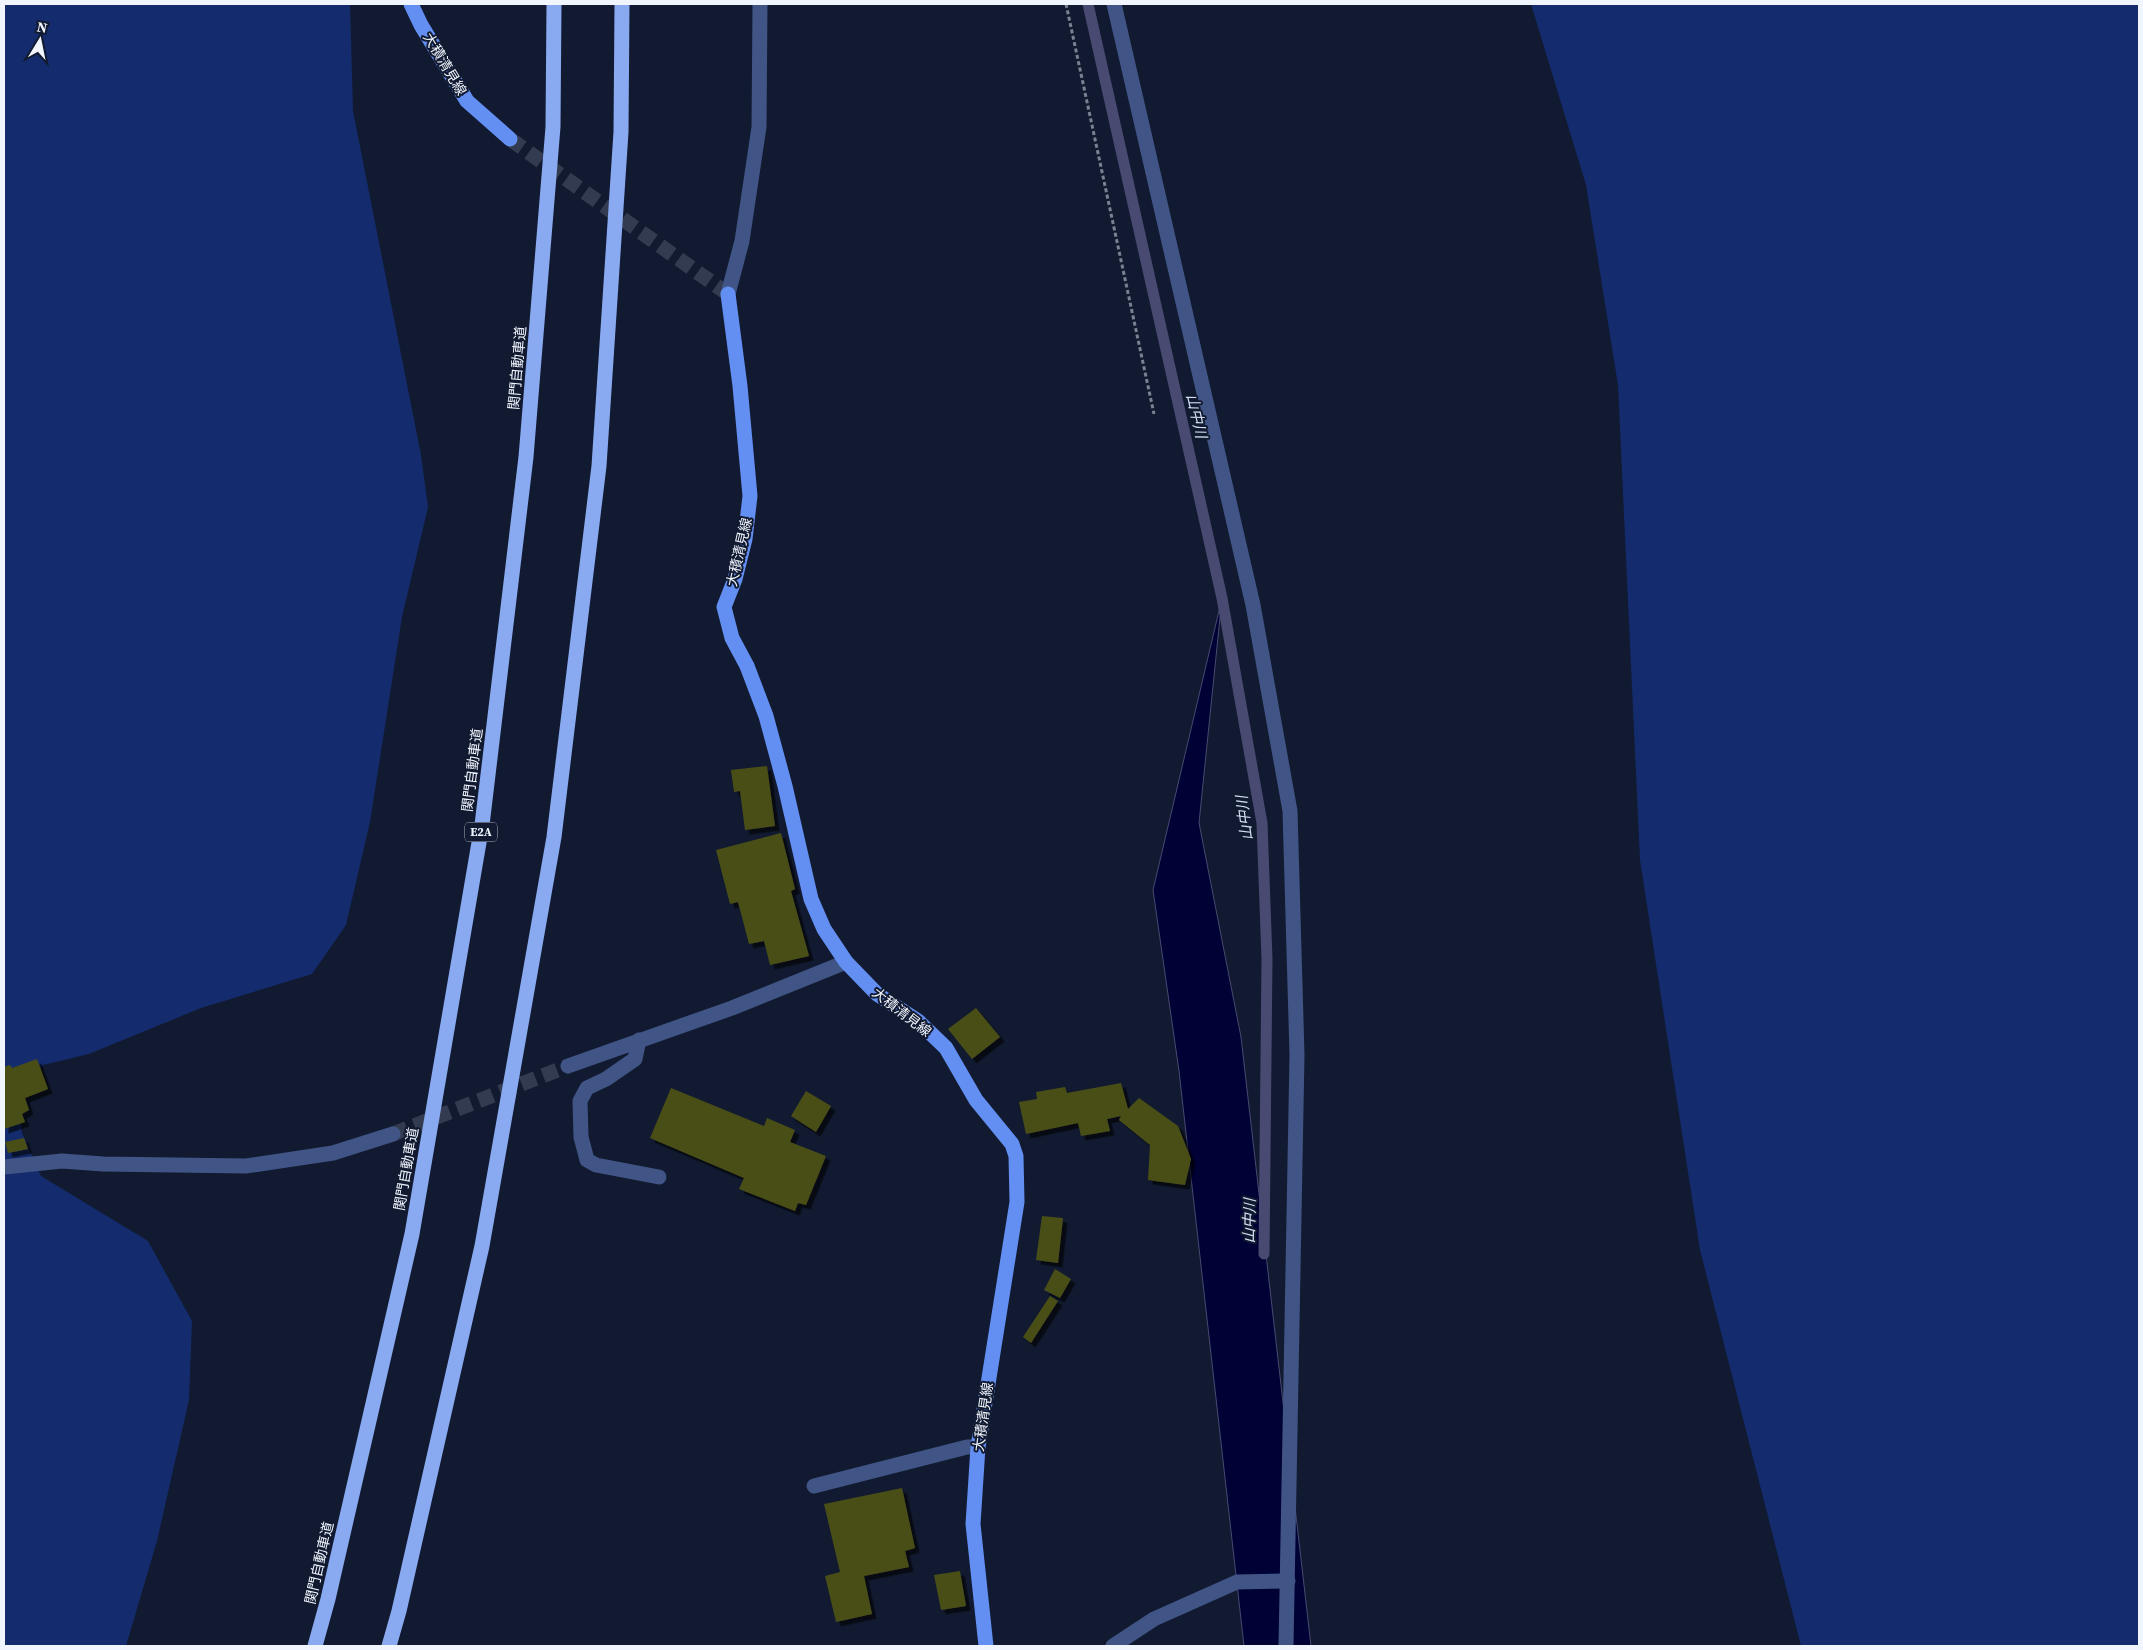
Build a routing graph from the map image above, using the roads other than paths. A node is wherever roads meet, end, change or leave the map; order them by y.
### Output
1 (411, 4) edge
2 (554, 4) edge
3 (622, 4) edge
4 (760, 4) edge
5 (1114, 4) edge
6 (510, 139) tunnel mouth
7 (728, 294) joint
8 (846, 962) junction
9 (639, 1040) junction
10 (568, 1066) tunnel mouth
11 (393, 1134) tunnel mouth
12 (4, 1167) edge
13 (659, 1177) dead end
14 (978, 1448) junction
15 (814, 1486) dead end
16 (1281, 1581) junction
17 (315, 1646) edge
18 (389, 1646) edge
19 (986, 1646) edge
20 (1112, 1646) edge
21 (1286, 1646) edge

1 - 6 main road, 大積清見線
2 - 17 highway, 関門自動車道 / E2A
3 - 18 highway
4 - 7 street
5 - 16 street
7 - 8 main road, 大積清見線
8 - 9 street
8 - 14 main road, 大積清見線
9 - 10 street
9 - 13 street
11 - 12 street
14 - 15 street
14 - 19 main road, 大積清見線
16 - 20 street
16 - 21 street

